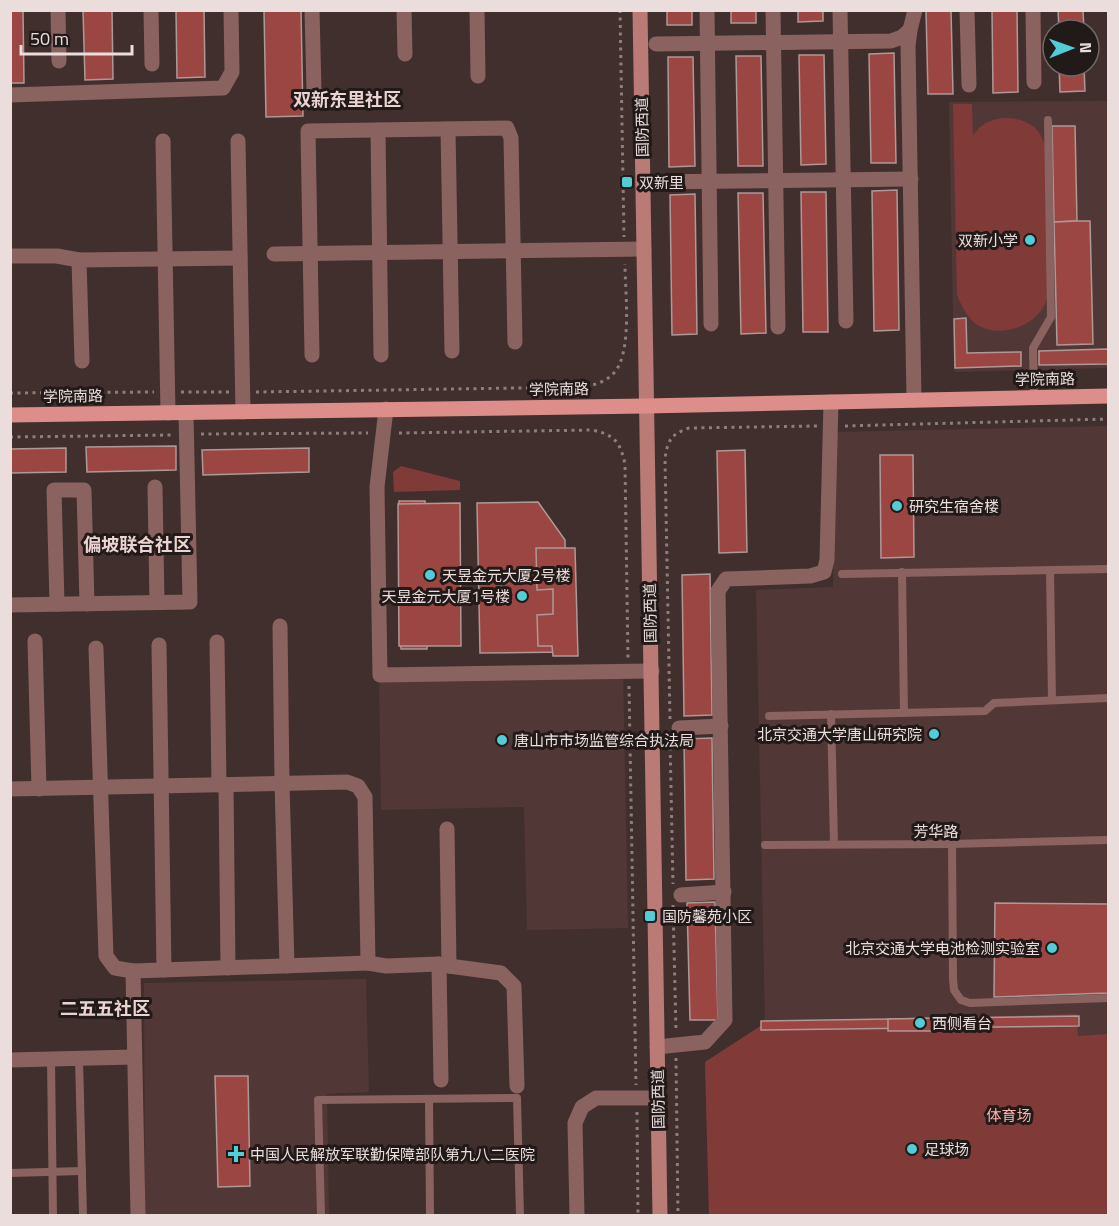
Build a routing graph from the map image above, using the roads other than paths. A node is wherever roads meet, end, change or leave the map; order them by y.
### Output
1 (58, 10) edge
2 (151, 10) edge
3 (231, 10) edge
4 (312, 10) edge
5 (404, 10) edge
6 (477, 10) edge
7 (640, 10) edge
8 (707, 10) edge
9 (772, 10) edge
10 (840, 10) edge
11 (915, 10) edge
12 (967, 10) edge
13 (1033, 10) edge
14 (910, 30) junction
15 (840, 42) junction
16 (707, 44) junction
17 (773, 44) junction
18 (656, 45) dead end
19 (405, 54) dead end
20 (58, 61) dead end
21 (152, 64) dead end
22 (478, 76) dead end
23 (1034, 82) dead end
24 (969, 85) dead end
25 (314, 90) dead end
26 (10, 94) edge
27 (1048, 120) dead end
28 (448, 129) junction
29 (378, 130) junction
30 (163, 141) dead end
31 (238, 141) dead end
32 (911, 179) junction
33 (843, 180) junction
34 (775, 181) junction
35 (643, 182) junction
36 (709, 182) junction
37 (644, 249) junction
38 (513, 251) junction
39 (450, 252) junction
40 (380, 253) junction
41 (274, 254) dead end
42 (310, 254) junction
43 (10, 256) edge
44 (240, 258) junction
45 (165, 259) junction
46 (79, 260) junction
47 (846, 321) dead end
48 (711, 324) dead end
49 (778, 327) dead end
50 (514, 342) dead end
51 (452, 351) dead end
52 (312, 355) dead end
53 (381, 355) dead end
54 (82, 361) dead end
55 (1108, 396) edge
56 (1034, 398) junction
57 (914, 400) junction
58 (831, 402) junction
59 (646, 406) junction
60 (386, 409) junction
61 (243, 412) junction
62 (168, 413) junction
63 (186, 413) junction
64 (10, 415) edge
65 (154, 487) dead end
66 (1108, 569) edge
67 (1050, 570) junction
68 (902, 572) junction
69 (842, 573) dead end
70 (157, 602) junction
71 (57, 604) junction
72 (87, 604) junction
73 (10, 605) edge
74 (280, 626) dead end
75 (35, 641) dead end
76 (217, 642) dead end
77 (159, 645) dead end
78 (96, 648) dead end
79 (652, 670) junction
80 (1108, 698) edge
81 (1052, 700) junction
82 (904, 713) junction
83 (831, 714) junction
84 (769, 716) dead end
85 (721, 726) junction
86 (673, 728) road end
87 (282, 783) junction
88 (223, 785) junction
89 (160, 786) junction
90 (100, 788) junction
91 (10, 789) edge
92 (39, 789) junction
93 (447, 829) dead end
94 (1108, 840) edge
95 (834, 844) junction
96 (952, 844) junction
97 (765, 845) dead end
98 (724, 892) junction
99 (676, 895) road end
100 (368, 963) junction
101 (444, 965) junction
102 (286, 966) junction
103 (228, 968) junction
104 (164, 970) junction
105 (133, 971) junction
106 (1108, 998) edge
107 (657, 1047) junction
108 (134, 1057) junction
109 (79, 1058) junction
110 (51, 1059) junction
111 (10, 1060) edge
112 (441, 1080) dead end
113 (517, 1086) dead end
114 (658, 1098) junction
115 (429, 1099) junction
116 (82, 1171) junction
117 (53, 1172) junction
118 (10, 1173) edge
119 (53, 1215) edge
120 (83, 1215) edge
121 (138, 1215) edge
122 (321, 1215) edge
123 (430, 1215) edge
124 (520, 1215) edge
125 (577, 1215) edge
126 (660, 1215) edge

1 - 20 street
2 - 21 street
3 - 26 street
4 - 25 street
5 - 19 street
6 - 22 street
7 - 35 street, 国防西道
8 - 16 street
9 - 17 street
10 - 15 street
11 - 14 street
12 - 24 street
13 - 23 street
14 - 15 street
14 - 32 street
15 - 17 street
15 - 33 street
16 - 17 street
16 - 18 street
16 - 36 street
17 - 34 street
27 - 56 lane
28 - 29 street
28 - 38 street
28 - 39 street
29 - 40 street
29 - 42 street
30 - 45 street
31 - 44 street
32 - 33 street
32 - 57 street
33 - 34 street
33 - 47 street
34 - 36 street
34 - 49 street
35 - 36 street
35 - 37 street, 国防西道
36 - 48 street
37 - 38 street
37 - 59 street, 国防西道
38 - 39 street
38 - 50 street
39 - 40 street
39 - 51 street
40 - 42 street
40 - 53 street
41 - 42 street
42 - 52 street
43 - 46 street
44 - 45 street
44 - 61 street
45 - 46 street
45 - 62 street
46 - 54 street
55 - 56 main road, 学院南路
56 - 57 main road, 学院南路
57 - 58 main road, 学院南路
58 - 59 main road, 学院南路
58 - 85 street
59 - 60 main road, 学院南路
59 - 79 street, 国防西道
60 - 61 main road, 学院南路
60 - 79 street
61 - 63 main road, 学院南路
62 - 63 main road, 学院南路
62 - 64 main road, 学院南路
63 - 70 street
65 - 70 street
66 - 67 lane
67 - 68 lane
67 - 81 lane
68 - 69 lane
68 - 82 lane
70 - 72 street
71 - 72 street
71 - 72 street
71 - 73 street
74 - 87 street
75 - 92 street
76 - 88 street
77 - 89 street
78 - 90 street
79 - 107 street, 国防西道
80 - 81 lane
81 - 82 lane
82 - 83 lane
83 - 84 lane
83 - 95 lane
85 - 86 street
85 - 98 street
87 - 88 street
87 - 100 street
87 - 102 street
88 - 89 street
88 - 103 street
89 - 90 street
89 - 104 street
90 - 92 street
90 - 105 street
91 - 92 street
93 - 101 street
94 - 96 lane, 芳华路
95 - 96 lane, 芳华路
95 - 97 lane, 芳华路
96 - 106 lane
98 - 99 street
98 - 107 street
100 - 101 street
100 - 102 street
101 - 112 street
101 - 113 street
102 - 103 street
103 - 104 street
104 - 105 street
105 - 108 street
107 - 114 street, 国防西道
108 - 109 street
108 - 121 street
109 - 110 street
109 - 116 lane
110 - 111 street
110 - 117 lane
114 - 125 street
114 - 126 street, 国防西道
115 - 122 lane
115 - 123 lane
115 - 124 lane
116 - 117 lane
116 - 120 lane
117 - 118 lane
117 - 119 lane

